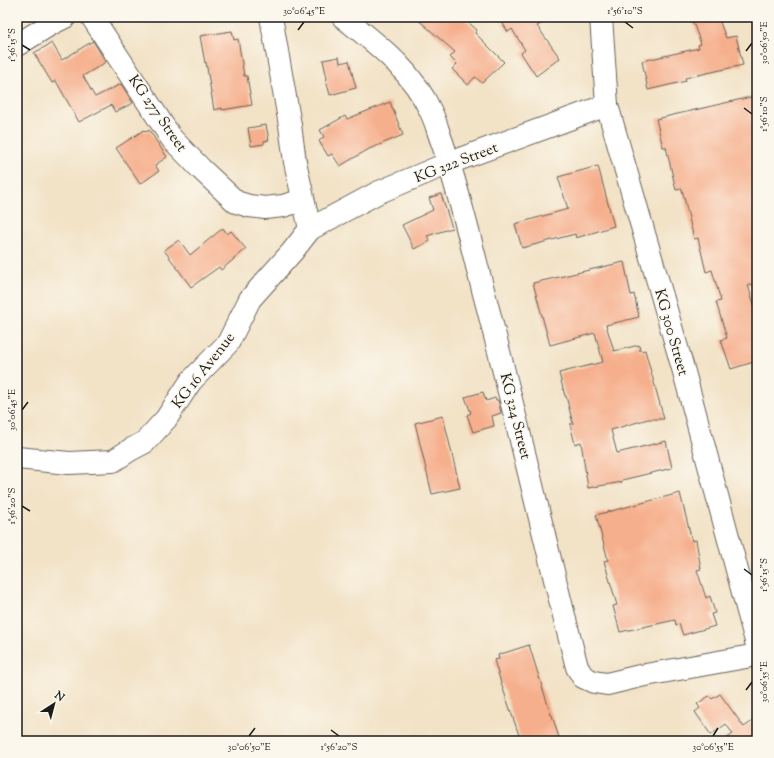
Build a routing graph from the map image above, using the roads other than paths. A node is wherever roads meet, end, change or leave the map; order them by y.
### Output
1 (65, 17) edge
2 (92, 17) edge
3 (271, 17) edge
4 (343, 17) edge
5 (600, 17) edge
6 (17, 45) edge
7 (607, 105) junction
8 (449, 163) junction
9 (303, 200) junction
10 (310, 229) junction
11 (17, 458) edge
12 (757, 645) edge
13 (757, 655) edge

1 - 6 street
2 - 9 street, KG 277 Street
3 - 9 street
4 - 8 street, KG 324 Street
5 - 7 street, KG 300 Street
7 - 8 street, KG 322 Street
7 - 12 street, KG 300 Street
8 - 10 street, KG 322 Street
8 - 13 street, KG 324 Street
9 - 10 street
10 - 11 street, KG 16 Avenue

